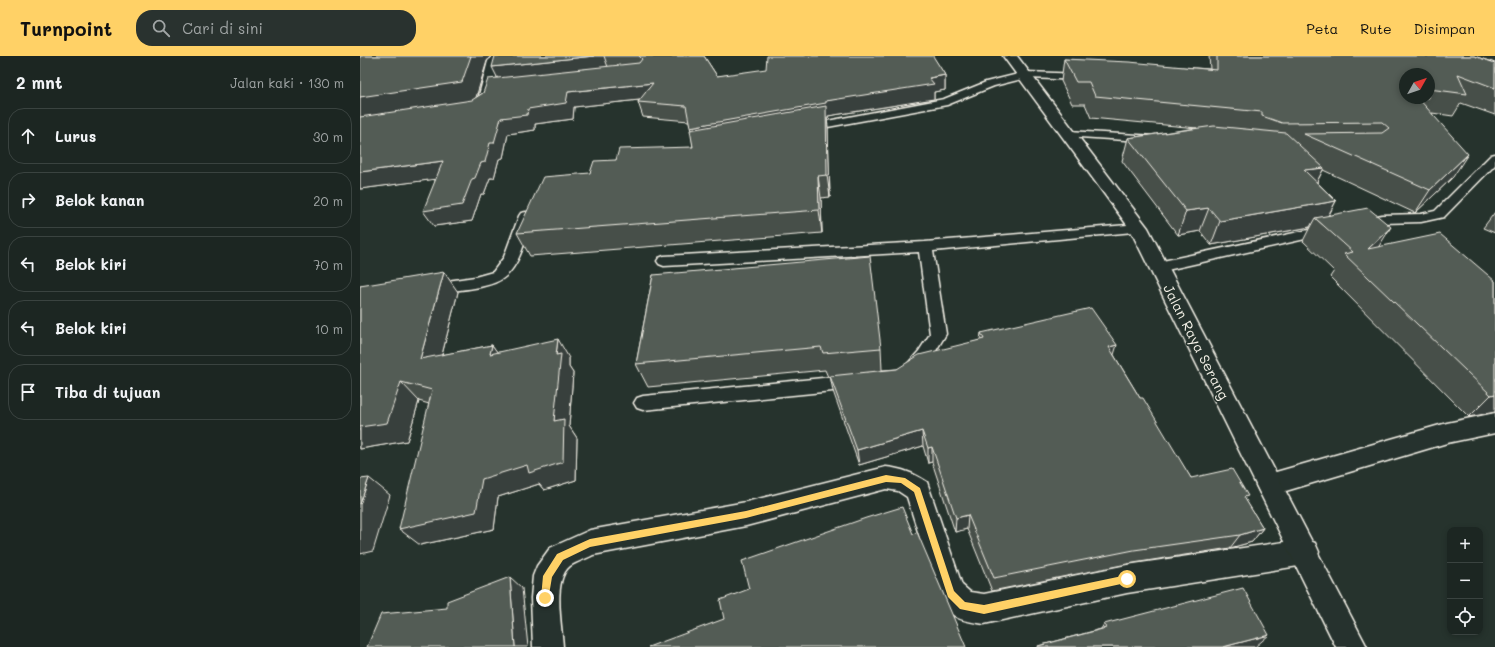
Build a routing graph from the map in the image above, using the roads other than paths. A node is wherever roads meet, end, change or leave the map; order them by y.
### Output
1 (501, 56) edge
2 (1010, 56) edge
3 (1026, 75) junction
4 (1097, 78) edge
5 (467, 112) edge
6 (791, 131) edge
7 (1068, 134) junction
8 (1167, 140) edge
9 (1495, 158) edge
10 (532, 203) edge
11 (1352, 225) edge
12 (1139, 228) junction
13 (1336, 228) edge
14 (925, 247) junction
15 (664, 261) dead end
16 (1158, 266) junction
17 (419, 290) edge
18 (898, 375) edge
19 (869, 380) edge
20 (643, 403) dead end
21 (1495, 423) edge
22 (1269, 485) junction
23 (1305, 552) junction
24 (548, 647) edge
25 (1352, 647) edge

1 - 5 main road
2 - 3 main road, Jalan Raya Serang
3 - 4 lane
3 - 6 lane
3 - 7 main road, Jalan Raya Serang
7 - 8 lane
7 - 12 main road, Jalan Raya Serang
9 - 11 lane
10 - 17 lane
12 - 14 lane
12 - 16 main road, Jalan Raya Serang
13 - 16 lane
14 - 15 lane
14 - 18 lane
16 - 22 main road, Jalan Raya Serang
19 - 20 lane
21 - 22 main road
22 - 23 main road, Jalan Raya Serang
23 - 24 main road
23 - 25 main road, Jalan Raya Serang

